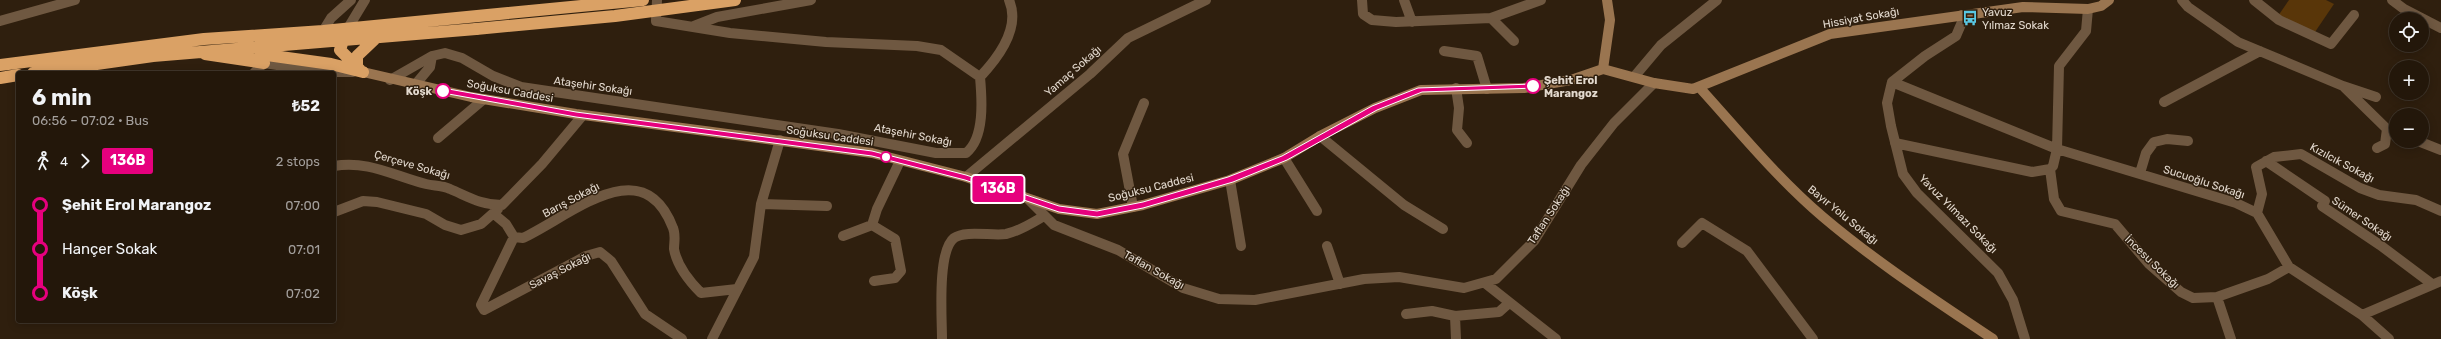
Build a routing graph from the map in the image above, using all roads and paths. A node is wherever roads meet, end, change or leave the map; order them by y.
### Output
1 (75, 0) edge
2 (351, 0) edge
3 (365, 0) edge
4 (643, 0) edge
5 (657, 0) edge
6 (735, 0) edge
7 (811, 0) edge
8 (1009, 0) edge
9 (1206, 0) edge
10 (1362, 0) edge
11 (1404, 0) edge
12 (1541, 0) edge
13 (1607, 0) edge
14 (1717, 0) edge
15 (2109, 0) edge
16 (2182, 0) edge
17 (2254, 0) edge
18 (2392, 0) edge
19 (1189, 3) edge
20 (2088, 9) junction
21 (1962, 15) junction
22 (2354, 15) dead end
23 (1491, 18) junction
24 (0, 21) edge
25 (1412, 22) junction
26 (694, 26) junction
27 (348, 28) junction
28 (2441, 28) edge
29 (323, 31) junction
30 (376, 38) junction
31 (341, 40) junction
32 (1514, 41) dead end
33 (319, 42) junction
34 (222, 49) junction
35 (1444, 51) dead end
36 (194, 52) junction
37 (2260, 52) junction
38 (432, 56) junction
39 (264, 63) junction
40 (331, 64) junction
41 (0, 65) edge
42 (1603, 68) junction
43 (360, 70) junction
44 (48, 71) edge
45 (256, 71) edge
46 (302, 71) edge
47 (336, 73) edge
48 (16, 75) edge
49 (980, 77) junction
50 (1634, 77) junction
51 (0, 78) edge
52 (390, 80) junction
53 (1892, 82) junction
54 (1654, 83) junction
55 (415, 85) junction
56 (2343, 86) junction
57 (1699, 87) junction
58 (1456, 88) junction
59 (1487, 88) junction
60 (2376, 96) dead end
61 (484, 99) junction
62 (2164, 102) dead end
63 (1144, 103) dead end
64 (583, 115) junction
65 (2389, 128) edge
66 (1320, 136) junction
67 (2389, 137) edge
68 (438, 138) dead end
69 (780, 140) junction
70 (2188, 141) dead end
71 (1466, 143) dead end
72 (1895, 143) junction
73 (2429, 145) edge
74 (2377, 148) dead end
75 (2057, 149) junction
76 (2441, 150) edge
77 (1284, 158) junction
78 (900, 161) junction
79 (2266, 161) junction
80 (336, 166) edge
81 (2050, 169) junction
82 (2140, 173) junction
83 (966, 177) junction
84 (1230, 180) junction
85 (1029, 200) junction
86 (762, 204) junction
87 (502, 205) junction
88 (827, 206) dead end
89 (1133, 207) junction
90 (2441, 210) edge
91 (336, 211) edge
92 (1317, 211) dead end
93 (2257, 213) junction
94 (494, 214) junction
95 (1044, 216) junction
96 (872, 225) junction
97 (1443, 229) dead end
98 (843, 236) dead end
99 (514, 237) junction
100 (1682, 243) dead end
101 (1241, 246) dead end
102 (1327, 246) dead end
103 (2289, 266) junction
104 (874, 281) dead end
105 (2437, 282) edge
106 (1485, 283) junction
107 (1340, 284) junction
108 (737, 289) junction
109 (2217, 297) junction
110 (1509, 302) junction
111 (1406, 314) dead end
112 (2362, 315) junction
113 (1455, 316) junction
114 (682, 339) edge
115 (712, 339) edge
116 (942, 339) edge
117 (1456, 339) edge
118 (1556, 339) edge
119 (1813, 339) edge
120 (1993, 339) edge
121 (2025, 339) edge
122 (2231, 339) edge
123 (2389, 339) edge

1 - 24 street
2 - 29 street
3 - 27 street
4 - 27 highway
5 - 26 street
6 - 30 highway, bridge
7 - 26 street
8 - 49 street
9 - 19 street, Yamaç Sokağı
10 - 25 street
11 - 25 street
12 - 23 street
13 - 42 main road
14 - 50 street
15 - 20 main road, Hissiyat Sokağı
16 - 37 street
17 - 22 street
18 - 28 street
19 - 83 street, Yamaç Sokağı
20 - 21 main road, Hissiyat Sokağı
20 - 75 street
21 - 53 street
21 - 57 main road, Hissiyat Sokağı
23 - 25 street
23 - 32 street
26 - 49 street
27 - 29 highway
27 - 31 highway
29 - 33 highway
29 - 41 highway
30 - 31 highway
30 - 43 highway
31 - 33 highway
31 - 43 highway
33 - 34 highway
33 - 40 highway
34 - 36 highway
34 - 40 highway
35 - 59 street
36 - 39 highway
36 - 44 highway
37 - 56 street
37 - 62 street
38 - 49 street, Ataşehir Sokağı
38 - 52 street
38 - 55 street
39 - 45 street
39 - 46 street, Soğuksu Caddesi
40 - 43 highway
42 - 50 main road, Hissiyat Sokağı
42 - 59 main road, Soğuksu Caddesi
43 - 47 street, Soğuksu Caddesi
43 - 52 main road, Soğuksu Caddesi
48 - 51 highway
50 - 54 main road, Hissiyat Sokağı
52 - 55 main road, Soğuksu Caddesi
53 - 72 street, Yavuz Yılmazı Sokağı
53 - 75 street, Sucuoğlu Sokağı
54 - 57 main road, Hissiyat Sokağı
54 - 106 street, Taflan Sokağı
55 - 61 main road, Soğuksu Caddesi
56 - 60 street
56 - 65 street
57 - 120 main road, Bayır Yolu Sokağı
58 - 59 main road, Soğuksu Caddesi
58 - 66 main road, Soğuksu Caddesi
58 - 71 street
61 - 64 main road, Soğuksu Caddesi
61 - 68 street
63 - 89 street
64 - 69 main road, Soğuksu Caddesi
64 - 87 street
66 - 77 main road, Soğuksu Caddesi
66 - 97 street
67 - 74 street
69 - 78 main road, Soğuksu Caddesi
69 - 86 street
70 - 82 street
72 - 81 street
72 - 121 street, Yavuz Yılmazı Sokağı
73 - 76 street
75 - 81 street, İncesu Sokağı
75 - 82 street, Sucuoğlu Sokağı
77 - 84 main road, Soğuksu Caddesi
77 - 92 street
78 - 83 main road, Soğuksu Caddesi
78 - 96 street
79 - 90 street, Kızılcık Sokağı
79 - 93 street
79 - 105 street, Sümer Sokağı
80 - 87 street, Çerçeve Sokağı
81 - 109 street, İncesu Sokağı
82 - 93 street, Sucuoğlu Sokağı
83 - 85 main road, Soğuksu Caddesi
84 - 89 main road, Soğuksu Caddesi
84 - 101 street
85 - 89 main road, Soğuksu Caddesi
85 - 95 street, Taflan Sokağı
86 - 88 street
86 - 108 street
87 - 94 street
91 - 94 street
93 - 103 street
94 - 99 street
95 - 107 street, Taflan Sokağı
95 - 116 street
96 - 98 street
96 - 104 street
99 - 108 street, Barış Sokağı
99 - 114 street, Savaş Sokağı
100 - 119 street
102 - 107 street
103 - 109 street, İncesu Sokağı
103 - 112 street
105 - 112 street
106 - 107 street, Taflan Sokağı
106 - 110 street
108 - 115 street
109 - 122 street
110 - 113 street
110 - 118 street
111 - 113 street
112 - 123 street
113 - 117 street

